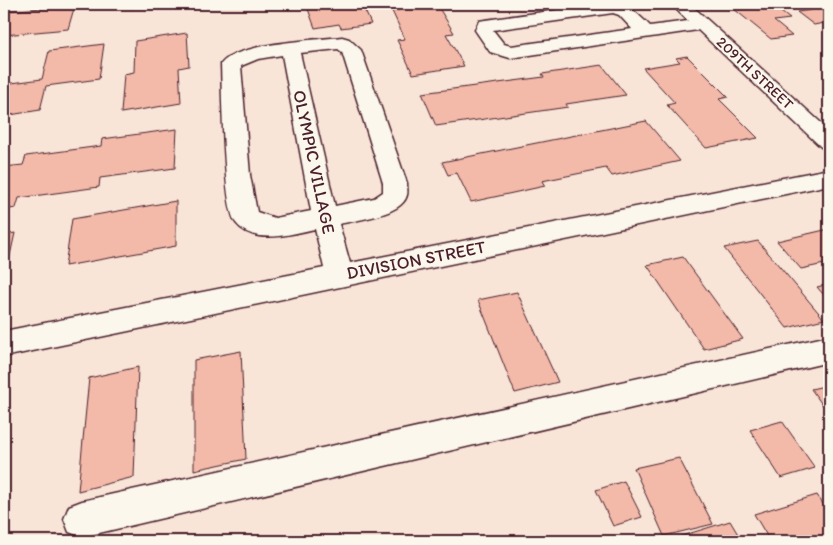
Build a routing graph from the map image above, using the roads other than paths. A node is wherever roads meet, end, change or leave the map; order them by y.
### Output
1 (680, 4) edge
2 (703, 24) junction
3 (646, 32) junction
4 (290, 49) junction
5 (829, 142) edge
6 (829, 177) edge
7 (325, 218) junction
8 (340, 275) junction
9 (4, 344) edge
10 (829, 350) edge
11 (82, 519) dead end

1 - 2 street, 209TH STREET
2 - 3 street
2 - 5 street, 209TH STREET
3 - 3 street
4 - 7 street, OLYMPIC VILLAGE
4 - 7 street
4 - 7 street
6 - 8 street, DIVISION STREET
7 - 8 street, OLYMPIC VILLAGE
8 - 9 street, DIVISION STREET
10 - 11 street

